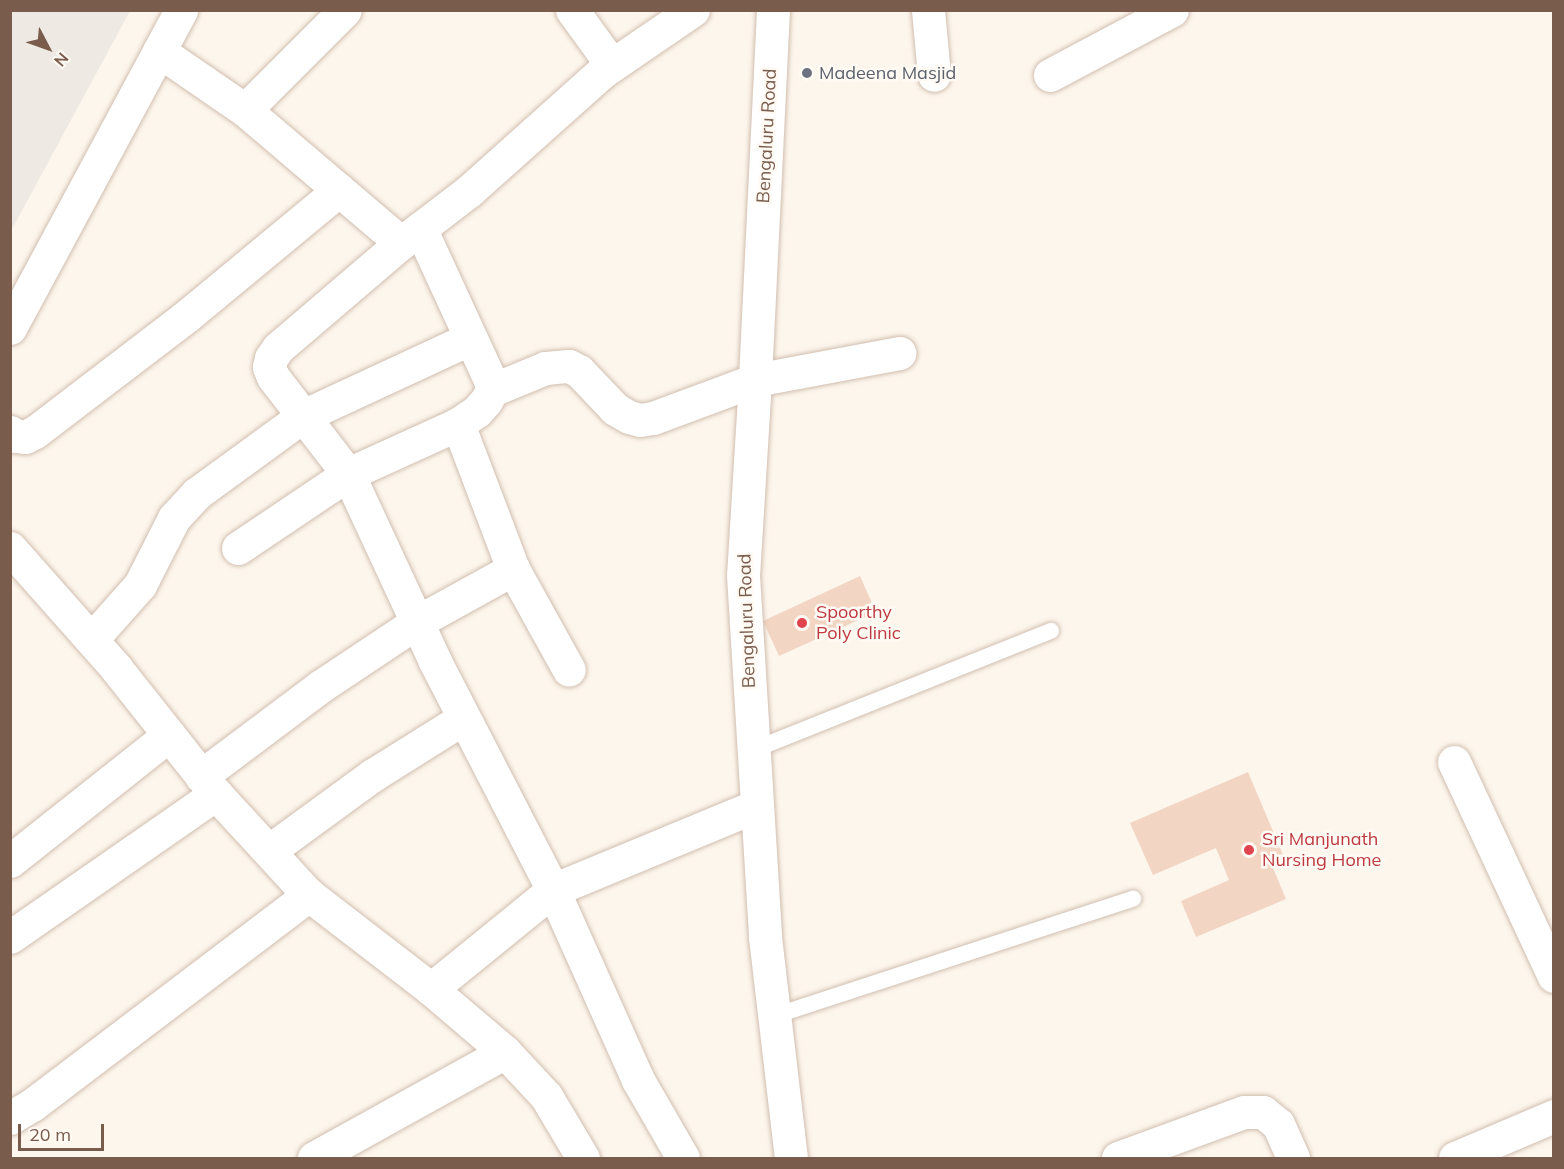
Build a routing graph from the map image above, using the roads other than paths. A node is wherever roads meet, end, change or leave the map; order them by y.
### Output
1 (181, 10) edge
2 (345, 10) edge
3 (572, 10) edge
4 (693, 10) edge
5 (773, 10) edge
6 (928, 10) edge
7 (1172, 10) edge
8 (159, 51) junction
9 (612, 65) junction
10 (934, 75) dead end
11 (1050, 75) dead end
12 (245, 110) junction
13 (339, 190) junction
14 (411, 235) junction
15 (10, 328) edge
16 (469, 339) junction
17 (899, 353) dead end
18 (755, 380) junction
19 (492, 390) junction
20 (303, 417) junction
21 (458, 423) junction
22 (10, 432) edge
23 (348, 474) junction
24 (238, 548) dead end
25 (17, 569) edge
26 (513, 569) junction
27 (417, 622) junction
28 (1051, 631) dead end
29 (92, 639) junction
30 (569, 670) dead end
31 (464, 718) junction
32 (169, 735) junction
33 (753, 750) junction
34 (1454, 762) dead end
35 (208, 785) junction
36 (756, 806) junction
37 (270, 850) junction
38 (10, 861) edge
39 (553, 890) junction
40 (309, 895) junction
41 (1133, 899) dead end
42 (10, 937) edge
43 (1554, 976) edge
44 (431, 989) junction
45 (774, 1016) junction
46 (505, 1053) junction
47 (1554, 1116) edge
48 (10, 1118) edge
49 (1517, 1147) edge
50 (315, 1158) edge
51 (583, 1158) edge
52 (683, 1158) edge
53 (791, 1158) edge
54 (1118, 1158) edge
55 (1293, 1158) edge
56 (1455, 1158) edge

1 - 8 street
2 - 12 street
3 - 9 street
4 - 9 street
5 - 18 street, Bengaluru Road
6 - 10 street
7 - 11 street
8 - 12 street
8 - 15 street
9 - 14 street
12 - 13 street
13 - 14 street
13 - 22 street
14 - 16 street
14 - 20 street
16 - 19 street
16 - 20 street
17 - 18 street
18 - 19 street
18 - 33 street, Bengaluru Road
19 - 21 street
20 - 23 street
20 - 29 street
21 - 23 street
21 - 26 street
23 - 24 street
23 - 27 street
25 - 29 street
26 - 27 street
26 - 30 street
27 - 31 street
27 - 35 street
28 - 33 lane
29 - 32 street
31 - 37 street
31 - 39 street
32 - 35 street
32 - 38 street
33 - 36 street, Bengaluru Road
34 - 43 street
35 - 37 street
35 - 42 street
36 - 39 street
36 - 45 street, Bengaluru Road
37 - 40 street
39 - 44 street
39 - 52 street
40 - 44 street
40 - 48 street
41 - 45 lane
44 - 46 street
45 - 53 street, Bengaluru Road
46 - 50 street
46 - 51 street
47 - 49 street
49 - 56 street
54 - 55 street

